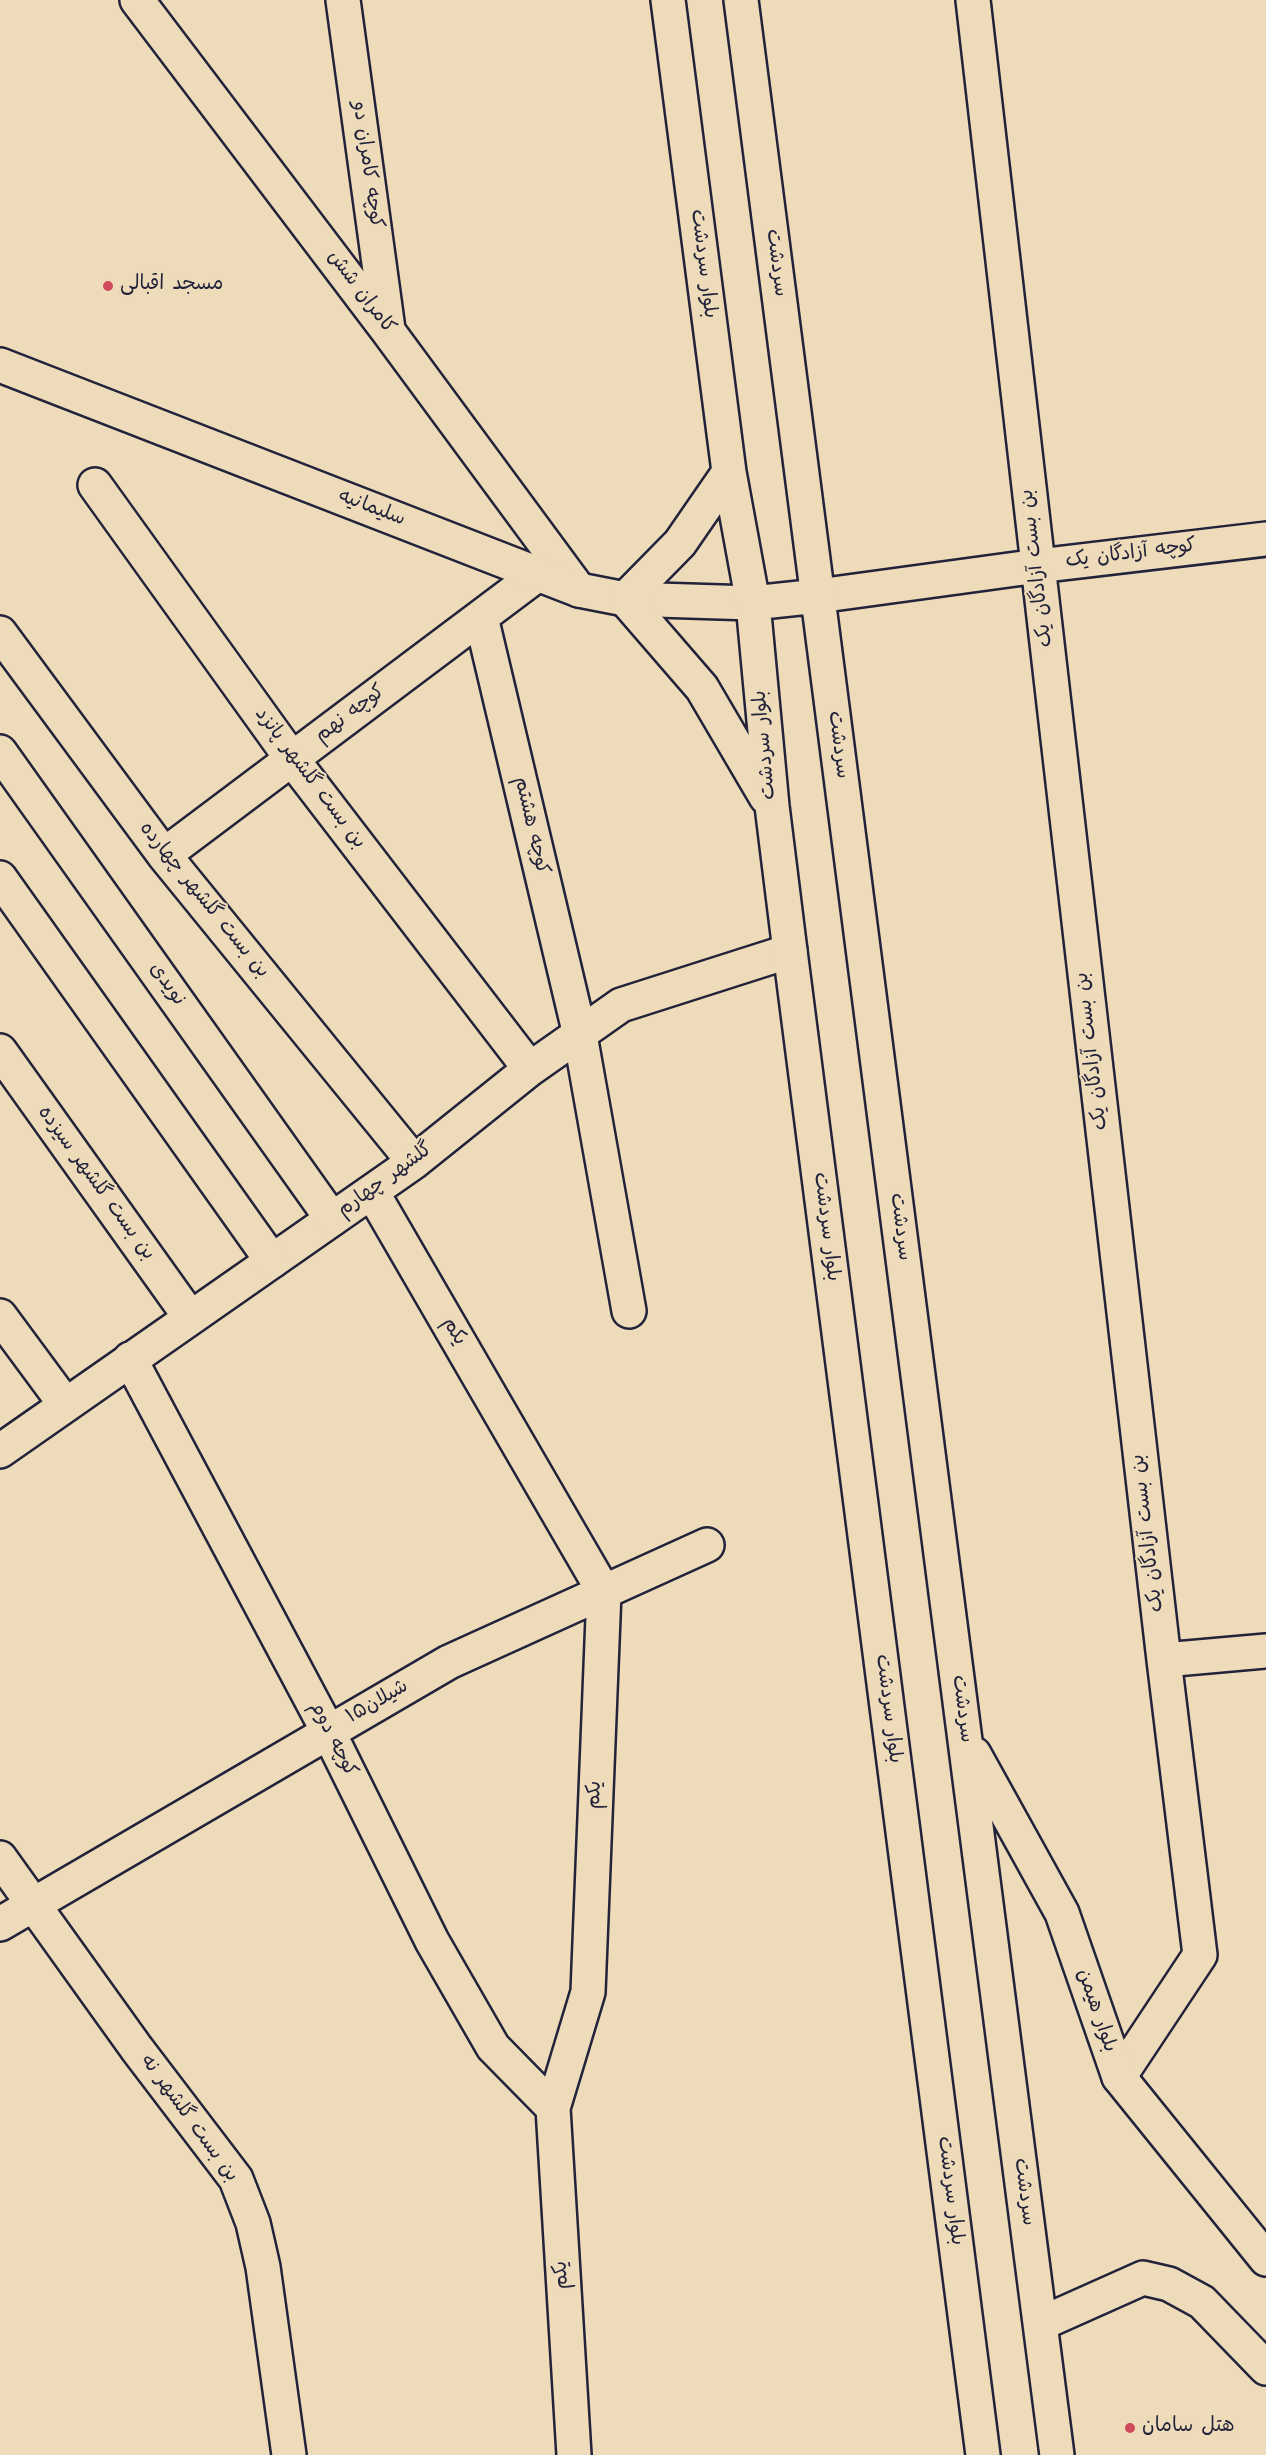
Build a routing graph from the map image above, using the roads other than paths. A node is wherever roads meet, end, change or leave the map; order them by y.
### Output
1 (137, 0) edge
2 (344, 0) edge
3 (668, 0) edge
4 (741, 0) edge
5 (973, 0) edge
6 (388, 331) junction
7 (0, 346) edge
8 (9, 368) edge
9 (729, 472) junction
10 (95, 484) dead end
11 (1266, 539) edge
12 (1038, 566) junction
13 (538, 574) junction
14 (579, 590) junction
15 (818, 596) junction
16 (625, 599) junction
17 (753, 603) junction
18 (481, 617) junction
19 (0, 633) edge
20 (0, 752) edge
21 (292, 759) junction
22 (772, 806) junction
23 (164, 855) junction
24 (0, 878) edge
25 (790, 951) junction
26 (580, 1035) junction
27 (0, 1051) edge
28 (530, 1069) junction
29 (414, 1162) junction
30 (372, 1192) junction
31 (332, 1219) junction
32 (272, 1261) junction
33 (629, 1311) dead end
34 (0, 1316) edge
35 (190, 1317) junction
36 (130, 1359) junction
37 (65, 1404) junction
38 (0, 1451) edge
39 (706, 1545) dead end
40 (604, 1592) junction
41 (1266, 1651) edge
42 (1164, 1660) junction
43 (328, 1731) junction
44 (965, 1737) junction
45 (0, 1858) edge
46 (33, 1906) junction
47 (0, 1924) edge
48 (1119, 2077) junction
49 (553, 2108) junction
50 (1266, 2259) edge
51 (1040, 2324) junction
52 (1266, 2368) edge
53 (1052, 2454) edge
54 (289, 2455) edge
55 (574, 2455) edge
56 (983, 2455) edge

1 - 6 street, کامران شش
2 - 6 street, کوچه کامران دو
3 - 9 street, بلوار سردشت
4 - 15 street, سردشت
5 - 12 street, بن بست آزادگان یک
6 - 14 street, کامران شش
7 - 8 street
8 - 13 street, سلیمانیه
9 - 16 street
9 - 17 street, بلوار سردشت
10 - 21 street, بن بست گلشهر پانزد
11 - 12 street, کوچه آزادگان یک
12 - 15 street, کوچه آزادگان یک
12 - 42 street, بن بست آزادگان یک
13 - 14 street, سلیمانیه
13 - 18 street, کوچه نهم
14 - 16 street, سلیمانیه
15 - 17 street, کوچه آزادگان یک
15 - 44 street, سردشت
16 - 17 street, سلیمانیه
16 - 22 street
17 - 22 street, بلوار سردشت
18 - 21 street, کوچه نهم
18 - 26 street, کوچه هشتم
19 - 23 street, بن بست گلشهر چهارده
20 - 31 street, نویدی
21 - 23 street, کوچه نهم
21 - 28 street, بن بست گلشهر پانزد
22 - 25 street, بلوار سردشت
23 - 29 street, بن بست گلشهر چهارده
24 - 32 street
25 - 26 street, گلشهر چهارم
25 - 56 street, بلوار سردشت
26 - 28 street, گلشهر چهارم
26 - 33 street, کوچه هشتم
27 - 35 street, بن بست گلشهر سیزده
28 - 29 street, گلشهر چهارم
29 - 30 street, گلشهر چهارم
30 - 31 street, گلشهر چهارم
30 - 40 street, یکم
31 - 32 street, گلشهر چهارم
32 - 35 street, گلشهر چهارم
34 - 37 street
35 - 36 street, گلشهر چهارم
36 - 37 street, گلشهر چهارم
36 - 43 street, کوچه دوم
37 - 38 street, گلشهر چهارم
39 - 40 street, شیلان۱۵
40 - 43 street, شیلان۱۵
40 - 49 street, یکم
41 - 42 street
42 - 48 street, بن بست آزادگان یک
43 - 46 street, شیلان۱۵
43 - 49 street, کوچه دوم
44 - 48 street, بلوار هیمن
44 - 51 street, سردشت
45 - 46 street, بن بست گلشهر نه
46 - 47 street, شیلان۱۵
46 - 54 street, بن بست گلشهر نه
48 - 50 street, بلوار هیمن
49 - 55 street, یکم
51 - 52 street
51 - 53 street, سردشت

